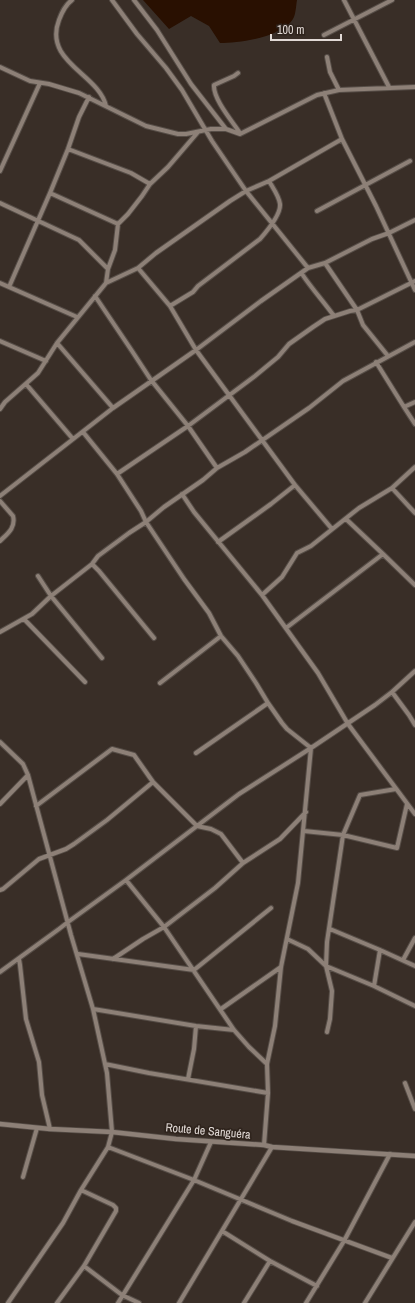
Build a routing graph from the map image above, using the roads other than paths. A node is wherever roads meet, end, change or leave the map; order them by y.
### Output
1 (72, 0) edge
2 (112, 0) edge
3 (134, 0) edge
4 (344, 0) edge
5 (392, 0) edge
6 (354, 19) junction
7 (324, 35) dead end
8 (327, 57) dead end
9 (0, 67) edge
10 (238, 73) dead end
11 (40, 83) junction
12 (389, 87) junction
13 (415, 87) edge
14 (338, 90) junction
15 (324, 93) junction
16 (89, 98) junction
17 (106, 106) junction
18 (226, 129) junction
19 (205, 130) junction
20 (199, 132) junction
21 (240, 134) junction
22 (342, 139) junction
23 (68, 149) junction
24 (410, 161) dead end
25 (0, 171) edge
26 (269, 181) junction
27 (150, 184) junction
28 (366, 186) junction
29 (246, 191) junction
30 (50, 193) junction
31 (0, 203) edge
32 (317, 212) dead end
33 (38, 220) junction
34 (415, 220) edge
35 (272, 223) junction
36 (118, 224) junction
37 (388, 233) junction
38 (325, 263) junction
39 (138, 268) junction
40 (308, 268) junction
41 (108, 269) junction
42 (302, 274) junction
43 (413, 282) edge
44 (0, 283) edge
45 (106, 283) junction
46 (9, 287) junction
47 (415, 290) edge
48 (95, 296) junction
49 (170, 306) junction
50 (357, 310) junction
51 (334, 316) junction
52 (77, 317) junction
53 (0, 341) edge
54 (415, 342) edge
55 (57, 343) junction
56 (196, 350) junction
57 (388, 356) junction
58 (46, 361) junction
59 (376, 362) junction
60 (151, 380) junction
61 (26, 384) junction
62 (228, 395) junction
63 (0, 398) edge
64 (5, 402) junction
65 (415, 402) edge
66 (404, 407) junction
67 (113, 408) junction
68 (0, 409) edge
69 (415, 424) edge
70 (188, 426) junction
71 (83, 432) junction
72 (73, 439) junction
73 (263, 440) junction
74 (415, 467) edge
75 (217, 468) junction
76 (117, 474) junction
77 (295, 485) junction
78 (392, 488) junction
79 (182, 494) junction
80 (0, 496) edge
81 (0, 501) edge
82 (415, 513) edge
83 (346, 519) junction
84 (146, 522) junction
85 (332, 529) junction
86 (0, 541) edge
87 (218, 542) junction
88 (383, 554) junction
89 (92, 564) junction
90 (38, 576) dead end
91 (415, 585) edge
92 (262, 595) junction
93 (51, 596) junction
94 (24, 619) junction
95 (286, 628) junction
96 (0, 632) edge
97 (220, 636) junction
98 (154, 638) dead end
99 (102, 658) dead end
100 (415, 671) edge
101 (84, 682) dead end
102 (160, 683) dead end
103 (392, 692) junction
104 (268, 703) junction
105 (348, 724) junction
106 (415, 725) edge
107 (0, 742) edge
108 (311, 748) junction
109 (196, 753) dead end
110 (28, 776) junction
111 (153, 782) junction
112 (396, 789) junction
113 (0, 804) edge
114 (407, 804) junction
115 (36, 806) junction
116 (306, 812) junction
117 (415, 814) edge
118 (197, 826) junction
119 (304, 831) junction
120 (343, 835) junction
121 (50, 856) junction
122 (243, 863) junction
123 (126, 880) junction
124 (0, 890) edge
125 (271, 908) dead end
126 (68, 922) junction
127 (164, 927) junction
128 (330, 929) junction
129 (415, 938) edge
130 (287, 939) junction
131 (380, 950) junction
132 (78, 954) junction
133 (19, 959) junction
134 (113, 959) junction
135 (403, 960) junction
136 (326, 966) junction
137 (415, 966) edge
138 (281, 967) junction
139 (194, 970) junction
140 (0, 971) edge
141 (374, 986) junction
142 (415, 1006) edge
143 (93, 1009) junction
144 (221, 1009) junction
145 (196, 1026) junction
146 (234, 1030) junction
147 (327, 1032) dead end
148 (105, 1064) junction
149 (267, 1064) junction
150 (188, 1079) junction
151 (405, 1083) dead end
152 (268, 1093) junction
153 (415, 1109) edge
154 (0, 1124) edge
155 (37, 1128) junction
156 (50, 1129) junction
157 (112, 1132) junction
158 (211, 1142) junction
159 (264, 1145) junction
160 (108, 1147) junction
161 (272, 1147) junction
162 (390, 1154) junction
163 (415, 1156) edge
164 (23, 1177) dead end
165 (194, 1180) junction
166 (81, 1190) junction
167 (241, 1198) junction
168 (415, 1222) edge
169 (222, 1231) junction
170 (344, 1240) junction
171 (392, 1258) junction
172 (270, 1261) junction
173 (84, 1266) junction
174 (317, 1286) junction
175 (122, 1296) junction
176 (8, 1303) edge
177 (57, 1303) edge
178 (118, 1303) edge
179 (139, 1303) edge
180 (179, 1303) edge
181 (244, 1303) edge
182 (306, 1303) edge
183 (365, 1303) edge

1 - 17 street
2 - 19 street
3 - 18 street
4 - 6 street
5 - 6 street
6 - 7 street
6 - 12 street
8 - 14 street
9 - 11 street
10 - 21 street
11 - 16 street
11 - 25 street
12 - 13 street
12 - 14 street
14 - 15 street
15 - 21 street
15 - 22 street
16 - 17 street
16 - 23 street
17 - 20 street
18 - 19 street
18 - 21 street
19 - 20 street
19 - 29 street
20 - 27 street
22 - 26 street
22 - 28 street
23 - 27 street
23 - 30 street
24 - 28 street
26 - 29 street
26 - 35 street
27 - 36 street
28 - 32 street
28 - 37 street
29 - 35 street
29 - 39 street
30 - 33 street
30 - 36 street
31 - 33 street
33 - 41 street
33 - 46 street
34 - 37 street
35 - 40 street
35 - 49 street
36 - 41 street
37 - 38 street
37 - 43 street
38 - 40 street
38 - 50 street
39 - 45 street
39 - 49 street
40 - 42 street
41 - 45 street
42 - 51 street
42 - 56 street
43 - 47 street
43 - 50 street
44 - 46 street
45 - 48 street
46 - 52 street
48 - 52 street
48 - 60 street
49 - 56 street
50 - 51 street
50 - 57 street
51 - 62 street
52 - 55 street
53 - 58 street
54 - 57 street
55 - 58 street
55 - 67 street
56 - 60 street
56 - 62 street
57 - 59 street
58 - 61 street
59 - 66 street
59 - 73 street
60 - 67 street
60 - 70 street
61 - 64 street
61 - 72 street
62 - 70 street
62 - 73 street
63 - 64 street
64 - 68 street
65 - 66 street
66 - 69 street
67 - 71 street
70 - 75 street
70 - 76 street
71 - 72 street
71 - 76 street
72 - 80 street
73 - 75 street
73 - 77 street
74 - 78 street
75 - 79 street
76 - 84 street
77 - 85 street
77 - 87 street
78 - 82 street
78 - 83 street
79 - 84 street
79 - 87 street
81 - 86 street
83 - 85 street
83 - 88 street
84 - 89 street
84 - 97 street
85 - 92 street
87 - 92 street
88 - 91 street
88 - 95 street
89 - 93 street
89 - 98 street
90 - 93 street
92 - 95 street
93 - 94 street
93 - 99 street
94 - 96 street
94 - 101 street
95 - 105 street
97 - 102 street
97 - 104 street
100 - 103 street
103 - 105 street
103 - 106 street
104 - 108 street
104 - 109 street
105 - 108 street
105 - 112 street
107 - 110 street
108 - 116 street
108 - 118 street
110 - 113 street
110 - 115 street
111 - 115 street
111 - 118 street
111 - 121 street
112 - 114 street
112 - 120 street
114 - 117 street
114 - 120 street
115 - 121 street
116 - 119 street
116 - 122 street
118 - 122 street
118 - 123 street
119 - 120 street
119 - 130 street
120 - 128 street
121 - 124 street
121 - 126 street
122 - 127 street
123 - 126 street
123 - 127 street
125 - 139 street
126 - 132 street
126 - 133 street
127 - 134 street
127 - 139 street
128 - 131 street
128 - 136 street
129 - 135 street
130 - 136 street
130 - 138 street
131 - 135 street
131 - 141 street
132 - 134 street
132 - 143 street
133 - 140 street
133 - 156 street
134 - 139 street
135 - 137 street
136 - 141 street
136 - 147 street
138 - 144 street
138 - 149 street
139 - 144 street
141 - 142 street
143 - 145 street
143 - 148 street
144 - 146 street
145 - 146 street
145 - 150 street
146 - 149 street
148 - 150 street
148 - 157 street
149 - 152 street
150 - 152 street
151 - 153 street
152 - 159 street
154 - 155 street, Route de Sanguéra
155 - 156 street, Route de Sanguéra
155 - 164 street
156 - 157 street, Route de Sanguéra
157 - 158 street, Route de Sanguéra
157 - 160 street
158 - 159 street, Route de Sanguéra
158 - 165 street
159 - 161 street, Route de Sanguéra
160 - 165 street
160 - 166 street
161 - 162 street, Route de Sanguéra
161 - 167 street
162 - 163 street, Route de Sanguéra
162 - 170 street
165 - 167 street
165 - 175 street
166 - 173 street
166 - 176 street
167 - 169 street
167 - 170 street
168 - 171 street
169 - 172 street
169 - 180 street
170 - 171 street
170 - 174 street
171 - 183 street
172 - 174 street
172 - 181 street
173 - 175 street
173 - 177 street
174 - 182 street
175 - 178 street
175 - 179 street

